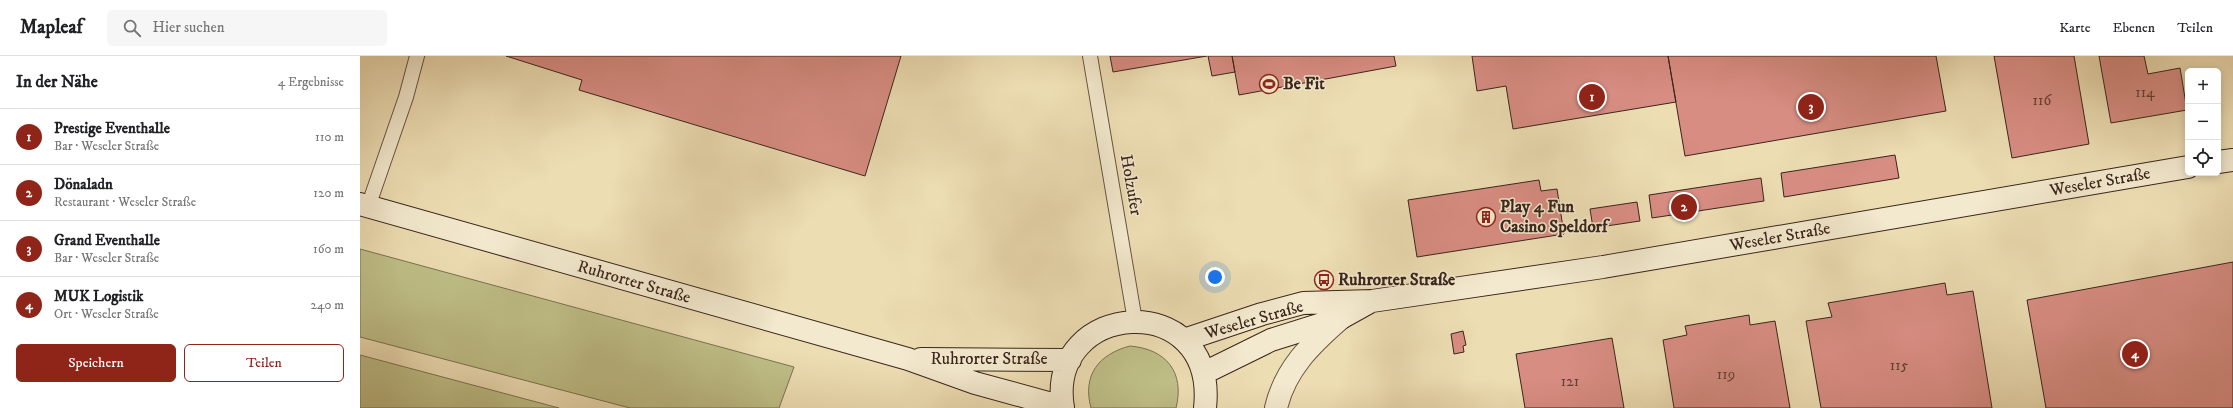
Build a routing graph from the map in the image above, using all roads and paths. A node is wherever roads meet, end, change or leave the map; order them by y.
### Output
1 (417, 56) edge
2 (1090, 56) edge
3 (2233, 160) edge
4 (2221, 162) edge
5 (2185, 168) edge
6 (364, 205) edge
7 (1372, 301) junction
8 (1341, 318) junction
9 (1134, 321) junction
10 (1184, 340) junction
11 (908, 359) junction
12 (1070, 360) junction
13 (1204, 373) junction
14 (1063, 407) edge
15 (1205, 408) edge
16 (1276, 408) edge

1 - 6 lane
2 - 9 lane, Holzufer
3 - 4 main road
5 - 7 main road, Weseler Straße
6 - 11 main road, Ruhrorter Straße
7 - 8 main road, Weseler Straße
7 - 10 main road, Weseler Straße
8 - 13 main road, Weseler Straße
8 - 16 main road
9 - 10 main road, Ruhrorter Straße
9 - 12 main road, Ruhrorter Straße
10 - 13 main road, Ruhrorter Straße
11 - 12 main road, Ruhrorter Straße
11 - 14 main road, Ruhrorter Straße
12 - 14 main road, Ruhrorter Straße
13 - 15 main road, Ruhrorter Straße

